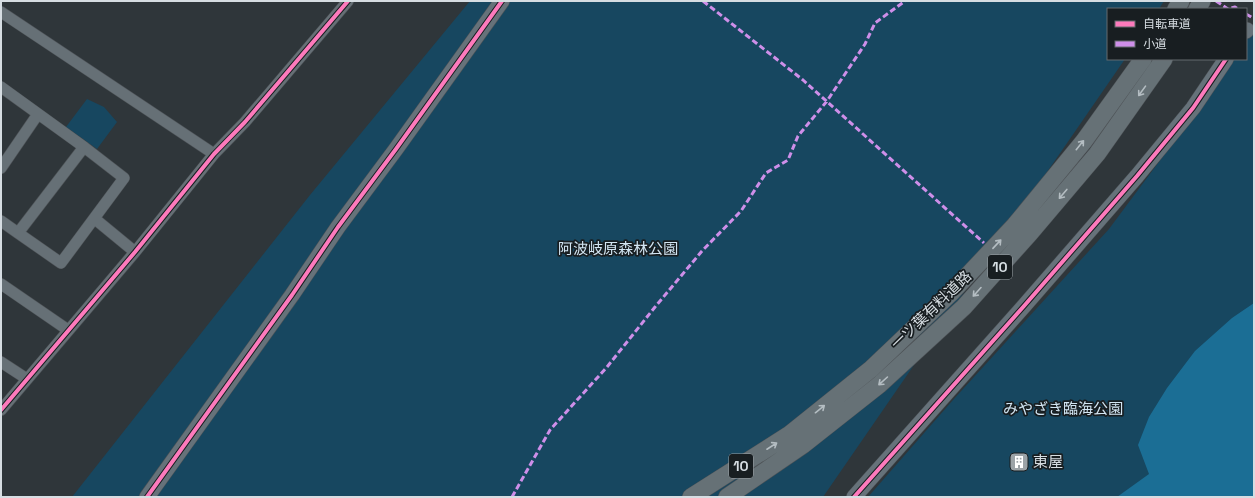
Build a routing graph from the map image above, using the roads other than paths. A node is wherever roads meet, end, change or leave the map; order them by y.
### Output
1 (348, 1) edge
2 (502, 1) edge
3 (1, 12) edge
4 (1142, 60) edge
5 (1163, 60) edge
6 (1225, 60) edge
7 (1, 87) edge
8 (38, 114) junction
9 (84, 147) junction
10 (214, 154) junction
11 (1, 168) edge
12 (95, 219) junction
13 (1, 221) edge
14 (18, 233) junction
15 (135, 252) junction
16 (1, 284) edge
17 (68, 330) junction
18 (1, 362) edge
19 (27, 379) junction
20 (1, 410) edge
21 (147, 497) edge
22 (692, 497) edge
23 (727, 497) edge
24 (854, 497) edge

1 - 10 street
2 - 21 street
3 - 10 street
22 -> 4 main road, 一ツ葉有料道路 / 10
5 -> 23 main road, 一ツ葉有料道路 / 10
6 - 24 street
7 - 8 street
8 - 9 street
8 - 11 street
9 - 12 street
9 - 14 street
10 - 15 street
12 - 14 street
12 - 15 street
13 - 14 street
15 - 17 street
16 - 17 street
17 - 19 street
18 - 19 street
19 - 20 street

